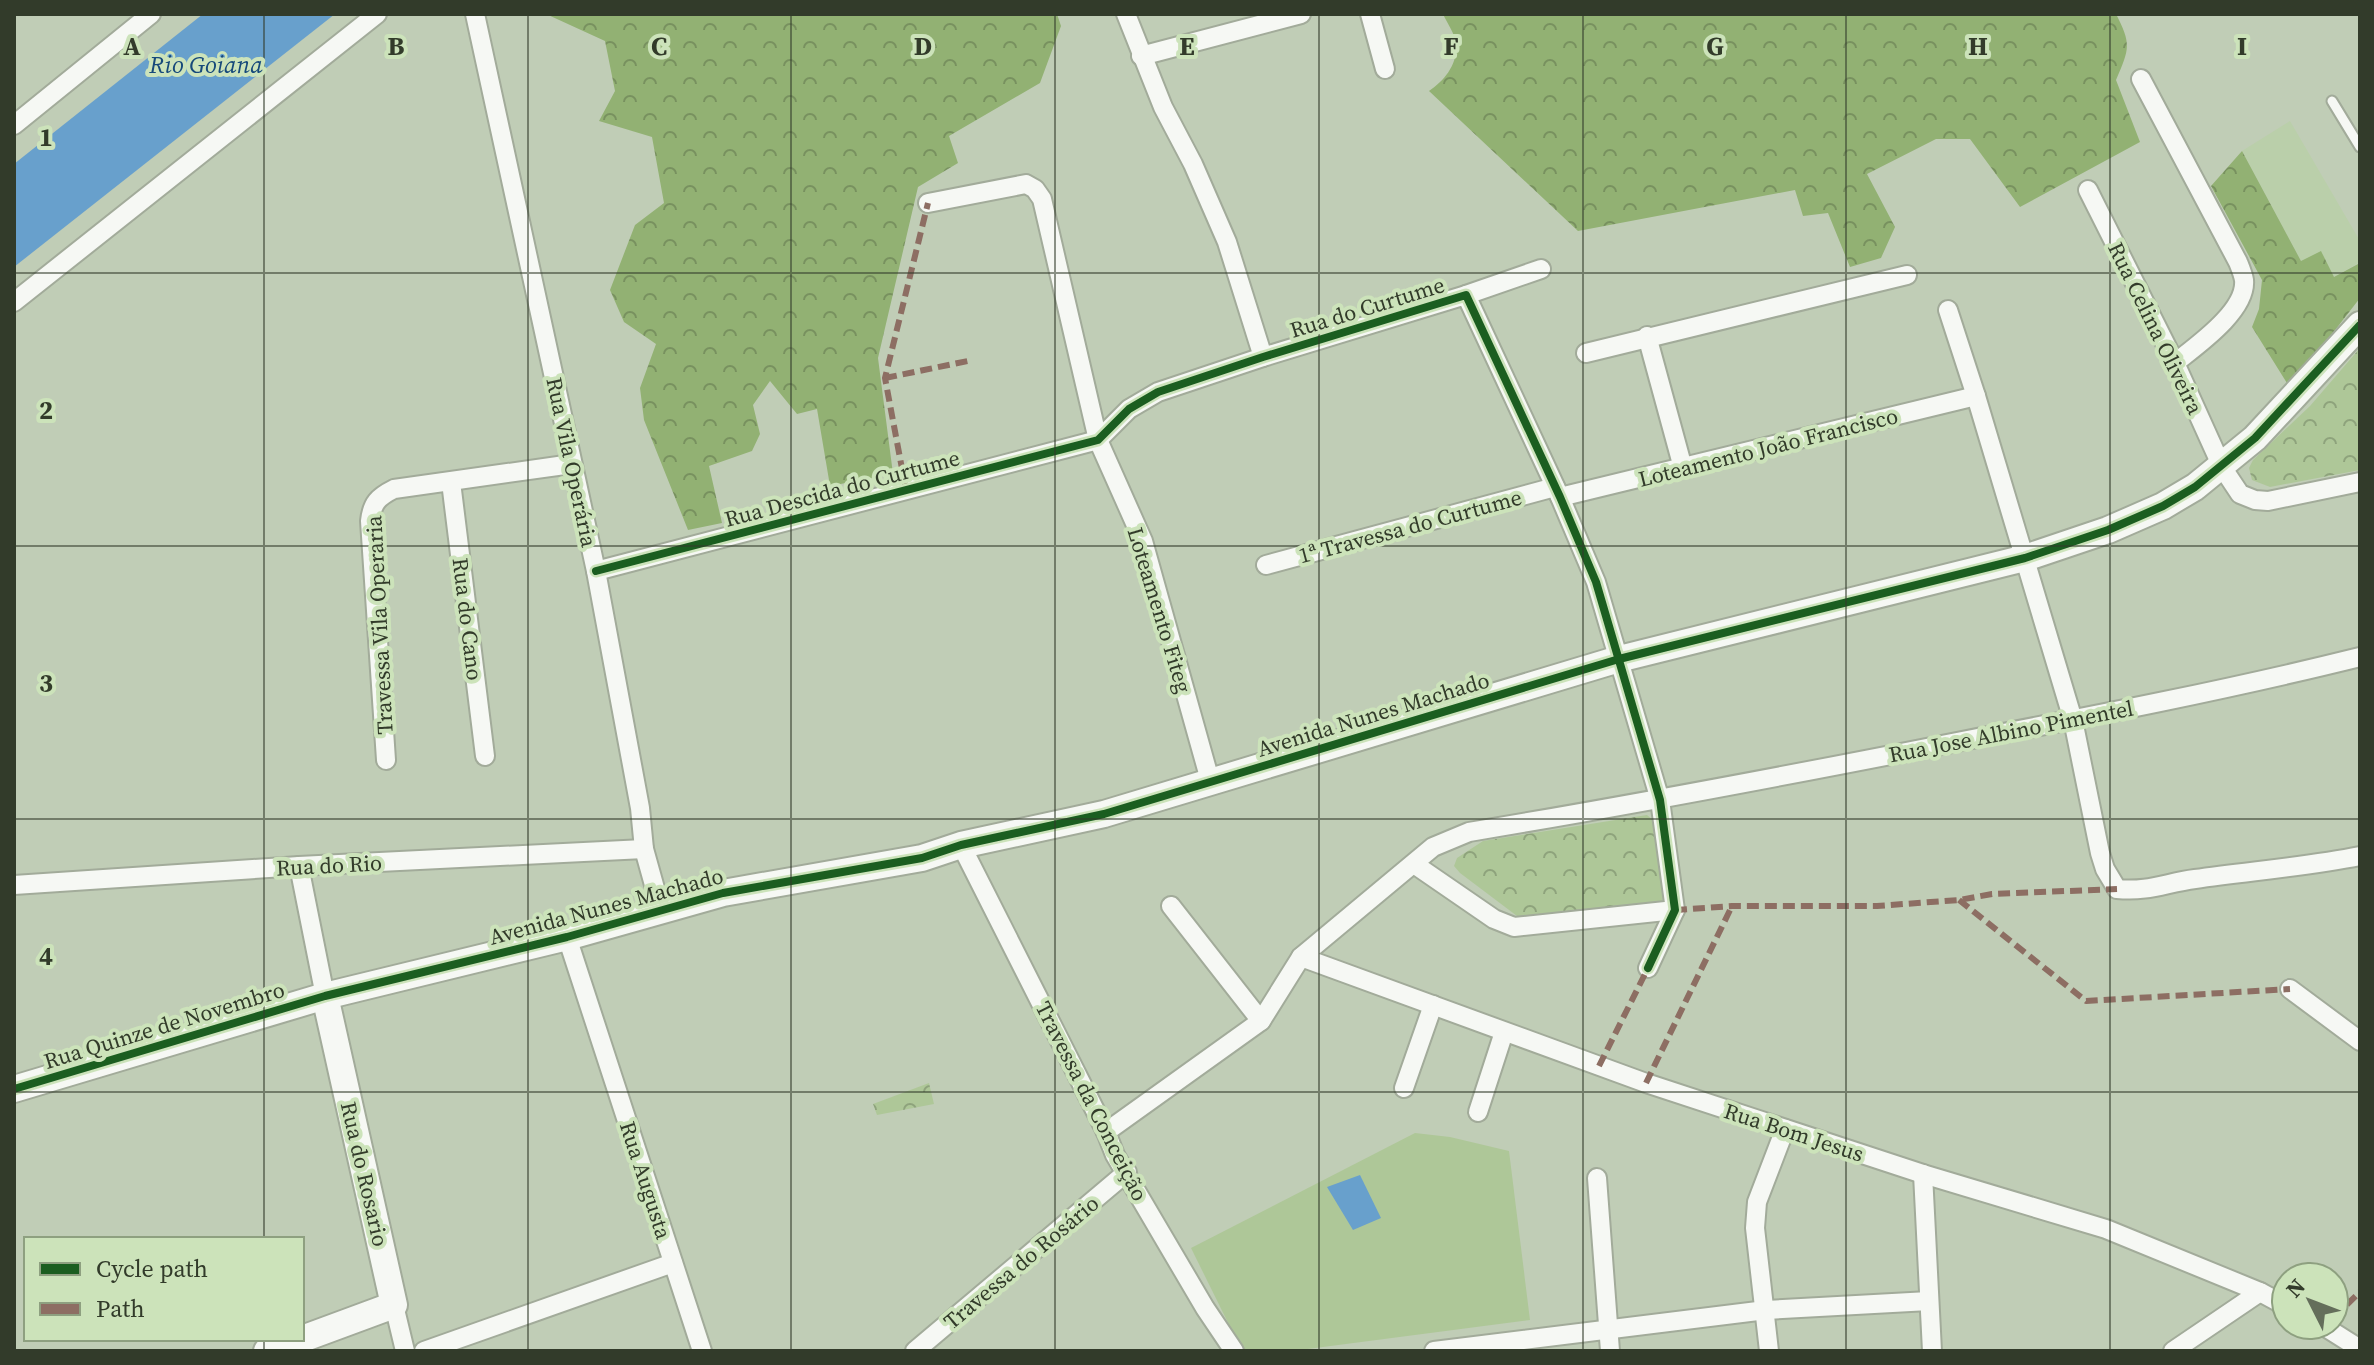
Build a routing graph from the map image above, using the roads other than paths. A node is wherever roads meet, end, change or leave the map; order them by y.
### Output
1 (151, 14) edge
2 (377, 14) edge
3 (475, 14) edge
4 (1126, 14) edge
5 (1301, 14) edge
6 (1370, 14) edge
7 (1141, 56) junction
8 (1385, 69) dead end
9 (2141, 79) dead end
10 (2332, 101) dead end
11 (14, 125) edge
12 (2360, 147) edge
13 (2088, 190) dead end
14 (928, 203) dead end
15 (1541, 269) dead end
16 (1907, 275) dead end
17 (1466, 295) junction
18 (14, 302) edge
19 (1948, 310) dead end
20 (2360, 325) edge
21 (1647, 336) junction
22 (1586, 353) dead end
23 (1263, 357) junction
24 (2175, 363) junction
25 (1976, 396) junction
26 (1098, 440) junction
27 (572, 464) junction
28 (2222, 467) junction
29 (1683, 468) junction
30 (451, 482) junction
31 (2360, 482) edge
32 (1558, 492) junction
33 (2025, 558) junction
34 (1266, 565) dead end
35 (596, 571) junction
36 (2360, 657) edge
37 (1619, 659) junction
38 (2073, 720) junction
39 (485, 756) dead end
40 (386, 760) dead end
41 (1211, 784) junction
42 (1660, 800) junction
43 (961, 845) junction
44 (644, 849) junction
45 (2360, 856) edge
46 (1414, 864) junction
47 (299, 866) junction
48 (14, 885) edge
49 (1171, 906) dead end
50 (661, 910) junction
51 (1675, 910) junction
52 (567, 937) junction
53 (1301, 957) junction
54 (1648, 968) dead end
55 (2290, 989) dead end
56 (325, 996) junction
57 (1433, 1005) junction
58 (1261, 1021) junction
59 (1504, 1032) junction
60 (2360, 1041) edge
61 (1404, 1088) dead end
62 (14, 1089) edge
63 (1478, 1112) dead end
64 (1785, 1129) junction
65 (1106, 1132) junction
66 (1127, 1172) junction
67 (1923, 1174) junction
68 (1597, 1178) dead end
69 (673, 1263) junction
70 (2260, 1292) junction
71 (2270, 1297) edge
72 (1929, 1301) junction
73 (394, 1305) junction
74 (1766, 1310) junction
75 (1609, 1327) junction
76 (304, 1338) edge
77 (295, 1341) edge
78 (429, 1350) edge
79 (267, 1351) edge
80 (405, 1351) edge
81 (702, 1351) edge
82 (915, 1351) edge
83 (1234, 1351) edge
84 (1434, 1351) edge
85 (1610, 1351) edge
86 (1769, 1351) edge
87 (1932, 1351) edge
88 (2173, 1351) edge

1 - 11 street
2 - 18 street
3 - 27 street, Rua Vila Operária
4 - 7 street
5 - 7 street
6 - 8 street
7 - 23 street
9 - 24 street
10 - 12 lane
13 - 24 street, Rua Celina Oliveira
14 - 26 street, Loteamento Fiteg
15 - 17 street
16 - 21 street
17 - 23 street, Rua do Curtume
17 - 32 street, Rua do Curtume
19 - 25 street
20 - 28 street, Avenida Nunes Machado
21 - 22 street
21 - 29 street
23 - 26 street, Rua do Curtume
24 - 28 street, Rua Celina Oliveira
25 - 29 street, Loteamento João Francisco
25 - 33 street
26 - 35 street, Rua Descida do Curtume
26 - 41 street, Loteamento Fiteg
27 - 30 street, Travessa Vila Operaria
27 - 35 street, Rua Vila Operária
28 - 31 street, Rua Celina Oliveira
28 - 33 street, Avenida Nunes Machado
29 - 32 street, Loteamento João Francisco
30 - 39 street, Rua do Cano
30 - 40 street, Travessa Vila Operaria
32 - 34 street, 1ª Travessa do Curtume
32 - 37 street, Rua do Curtume
33 - 37 street, Avenida Nunes Machado
33 - 38 street
35 - 44 street, Rua Vila Operária
36 - 38 street, Rua Jose Albino Pimentel
37 - 41 street, Avenida Nunes Machado
37 - 42 street, Rua do Curtume
38 - 42 street, Rua Jose Albino Pimentel
38 - 45 street
41 - 43 street, Avenida Nunes Machado
42 - 46 street, Rua Jose Albino Pimentel
42 - 51 street, Rua do Curtume
43 - 50 street, Avenida Nunes Machado
43 - 65 street, Travessa da Conceição
44 - 47 street, Rua do Rio
44 - 50 street, Rua Vila Operária
46 - 51 street
46 - 53 street, Rua Jose Albino Pimentel
47 - 48 street, Rua do Rio
47 - 56 street
49 - 58 street
50 - 52 street, Avenida Nunes Machado
51 - 54 street
52 - 56 street, Avenida Nunes Machado
52 - 69 street, Rua Augusta
53 - 57 street, Rua Bom Jesus
53 - 58 street, Rua Jose Albino Pimentel
55 - 60 street
56 - 62 street, Rua Quinze de Novembro
56 - 73 street, Rua do Rosario
57 - 59 street, Rua Bom Jesus
57 - 61 street
58 - 65 street
59 - 63 street
59 - 64 street, Rua Bom Jesus
64 - 67 street, Rua Bom Jesus
64 - 74 street
65 - 66 street, Travessa da Conceição
66 - 82 street, Travessa do Rosário
66 - 83 street, Travessa da Conceição
67 - 70 street, Rua Bom Jesus
67 - 72 street
68 - 75 street
69 - 78 street, Rua Augusta
69 - 81 street
70 - 71 street, Rua Bom Jesus
70 - 88 street
72 - 74 street
72 - 87 street
73 - 76 street
73 - 80 street, Rua do Rosario
74 - 75 street
74 - 86 street
75 - 84 street
75 - 85 street
77 - 79 street

